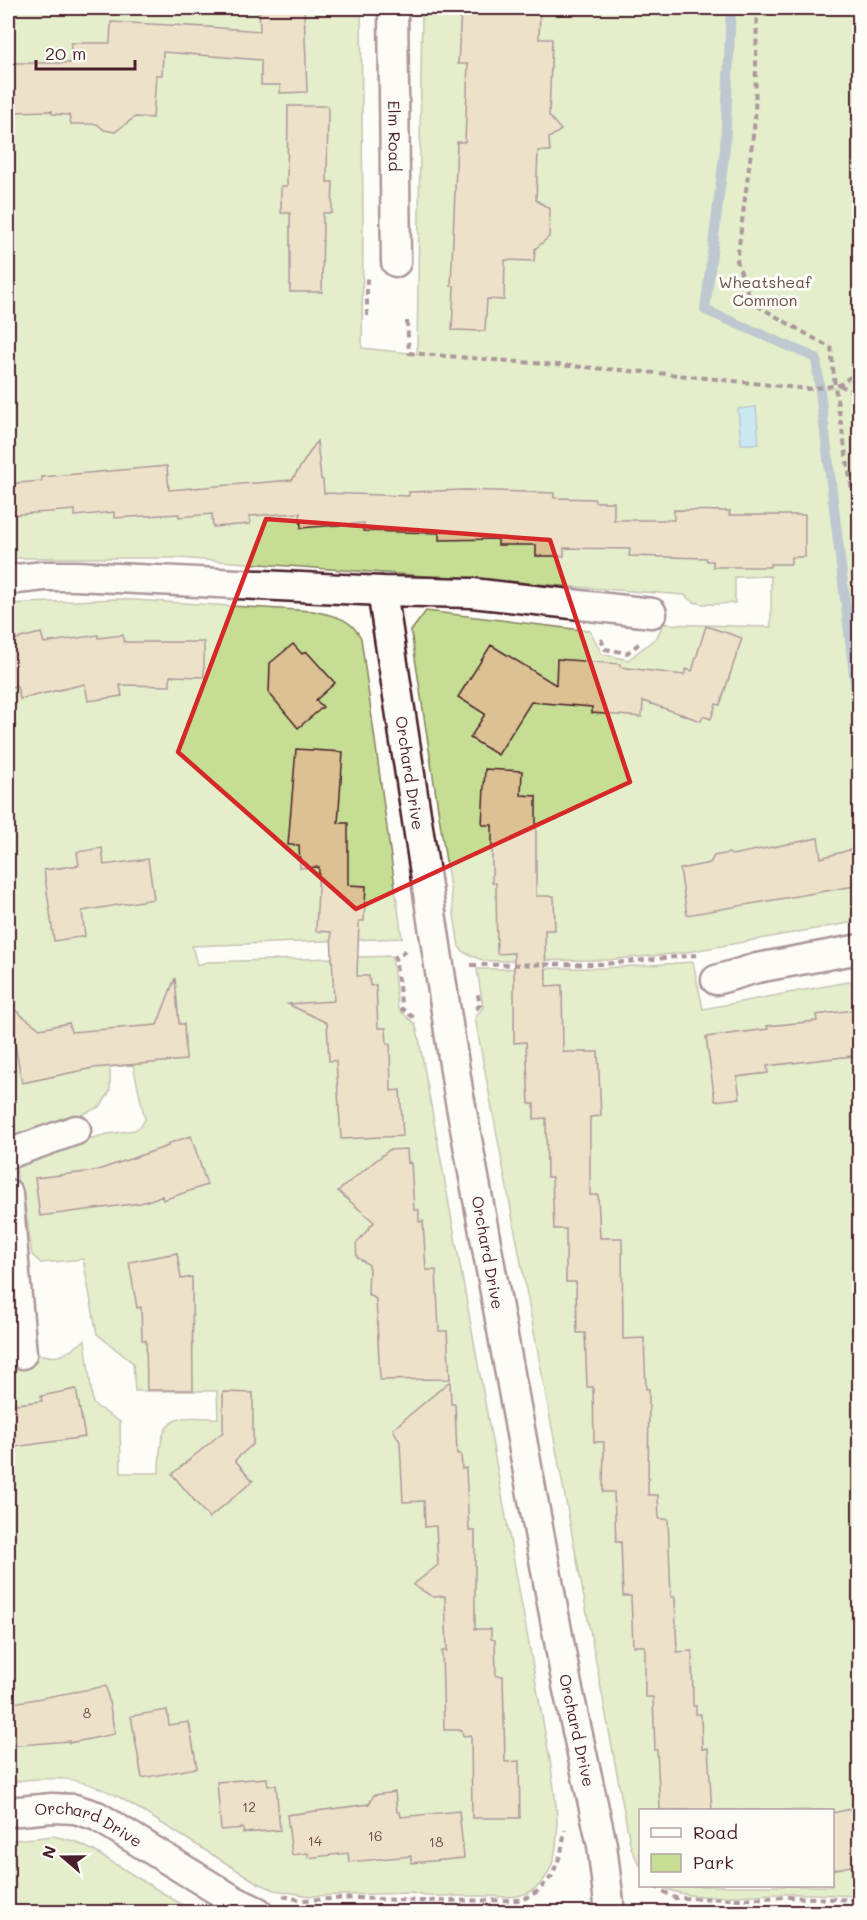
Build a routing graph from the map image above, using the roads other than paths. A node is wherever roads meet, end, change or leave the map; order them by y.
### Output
1 (393, 8) edge
2 (396, 262) dead end
3 (8, 580) edge
4 (382, 591) junction
5 (652, 613) dead end
6 (860, 949) edge
7 (716, 980) dead end
8 (75, 1130) dead end
9 (8, 1154) edge
10 (8, 1194) edge
11 (22, 1354) dead end
12 (8, 1812) edge
13 (266, 1904) edge
14 (610, 1912) edge

1 - 2 street, Elm Road
3 - 4 street
4 - 5 street
4 - 14 street, Orchard Drive
6 - 7 street
8 - 9 street
10 - 11 street
12 - 13 street, Orchard Drive

